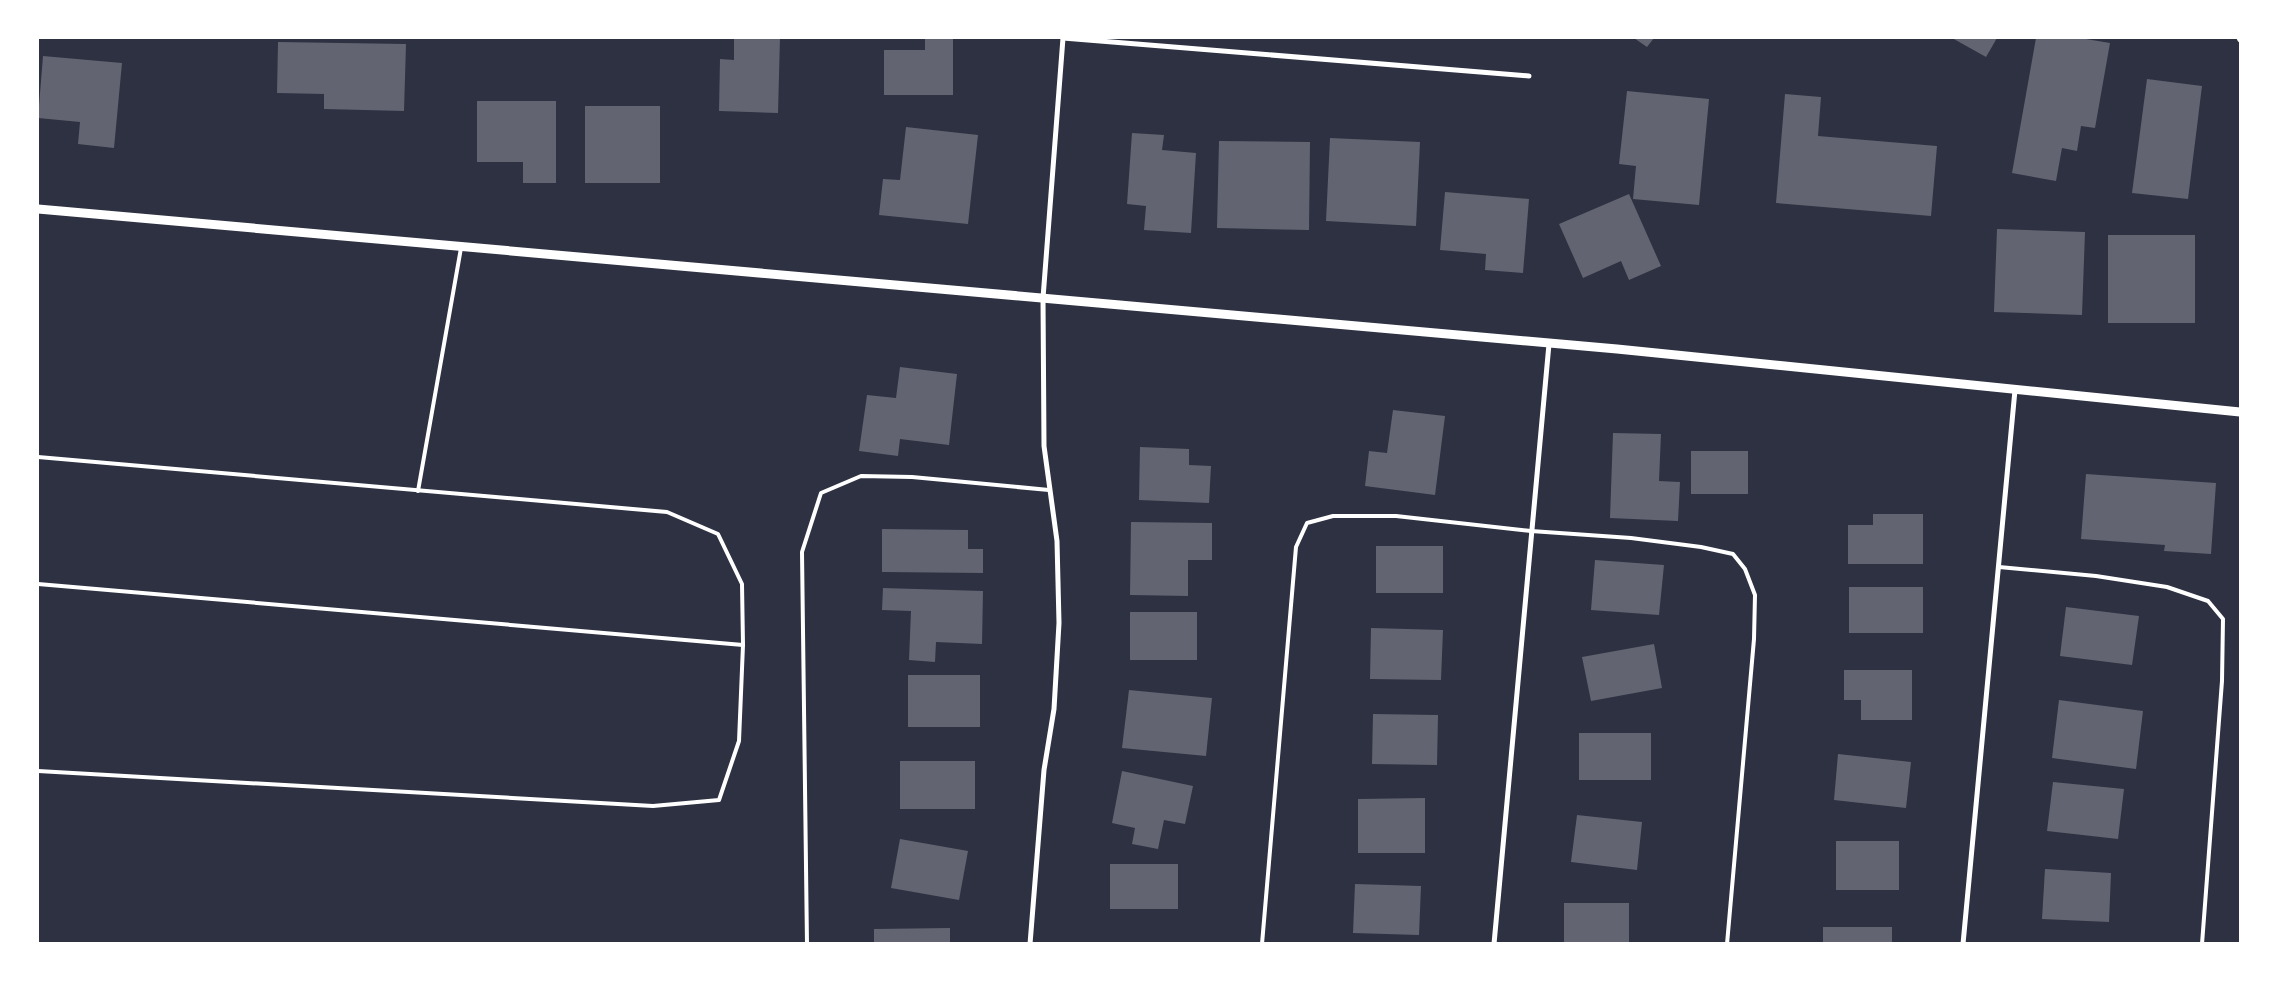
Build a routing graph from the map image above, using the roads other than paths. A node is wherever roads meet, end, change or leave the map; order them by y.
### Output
1 (1063, 38) edge
2 (1529, 76) dead end
3 (38, 209) edge
4 (461, 248) junction
5 (1043, 298) junction
6 (1549, 344) junction
7 (2015, 390) junction
8 (2240, 412) edge
9 (38, 457) edge
10 (1050, 490) junction
11 (418, 491) junction
12 (1531, 531) junction
13 (1998, 567) junction
14 (38, 584) edge
15 (743, 645) junction
16 (38, 771) edge
17 (806, 944) edge
18 (1030, 944) edge
19 (1262, 944) edge
20 (1494, 944) edge
21 (1727, 944) edge
22 (1963, 944) edge
23 (2202, 944) edge

1 - 2 street
1 - 5 street
3 - 4 street
4 - 5 street
4 - 11 lane
5 - 6 street
5 - 10 street
6 - 7 street
6 - 12 street
7 - 8 street
7 - 13 street
9 - 11 lane
10 - 17 lane
10 - 18 street
11 - 15 lane
12 - 19 lane
12 - 20 street
12 - 21 lane
13 - 22 street
13 - 23 lane
14 - 15 lane
15 - 16 lane

